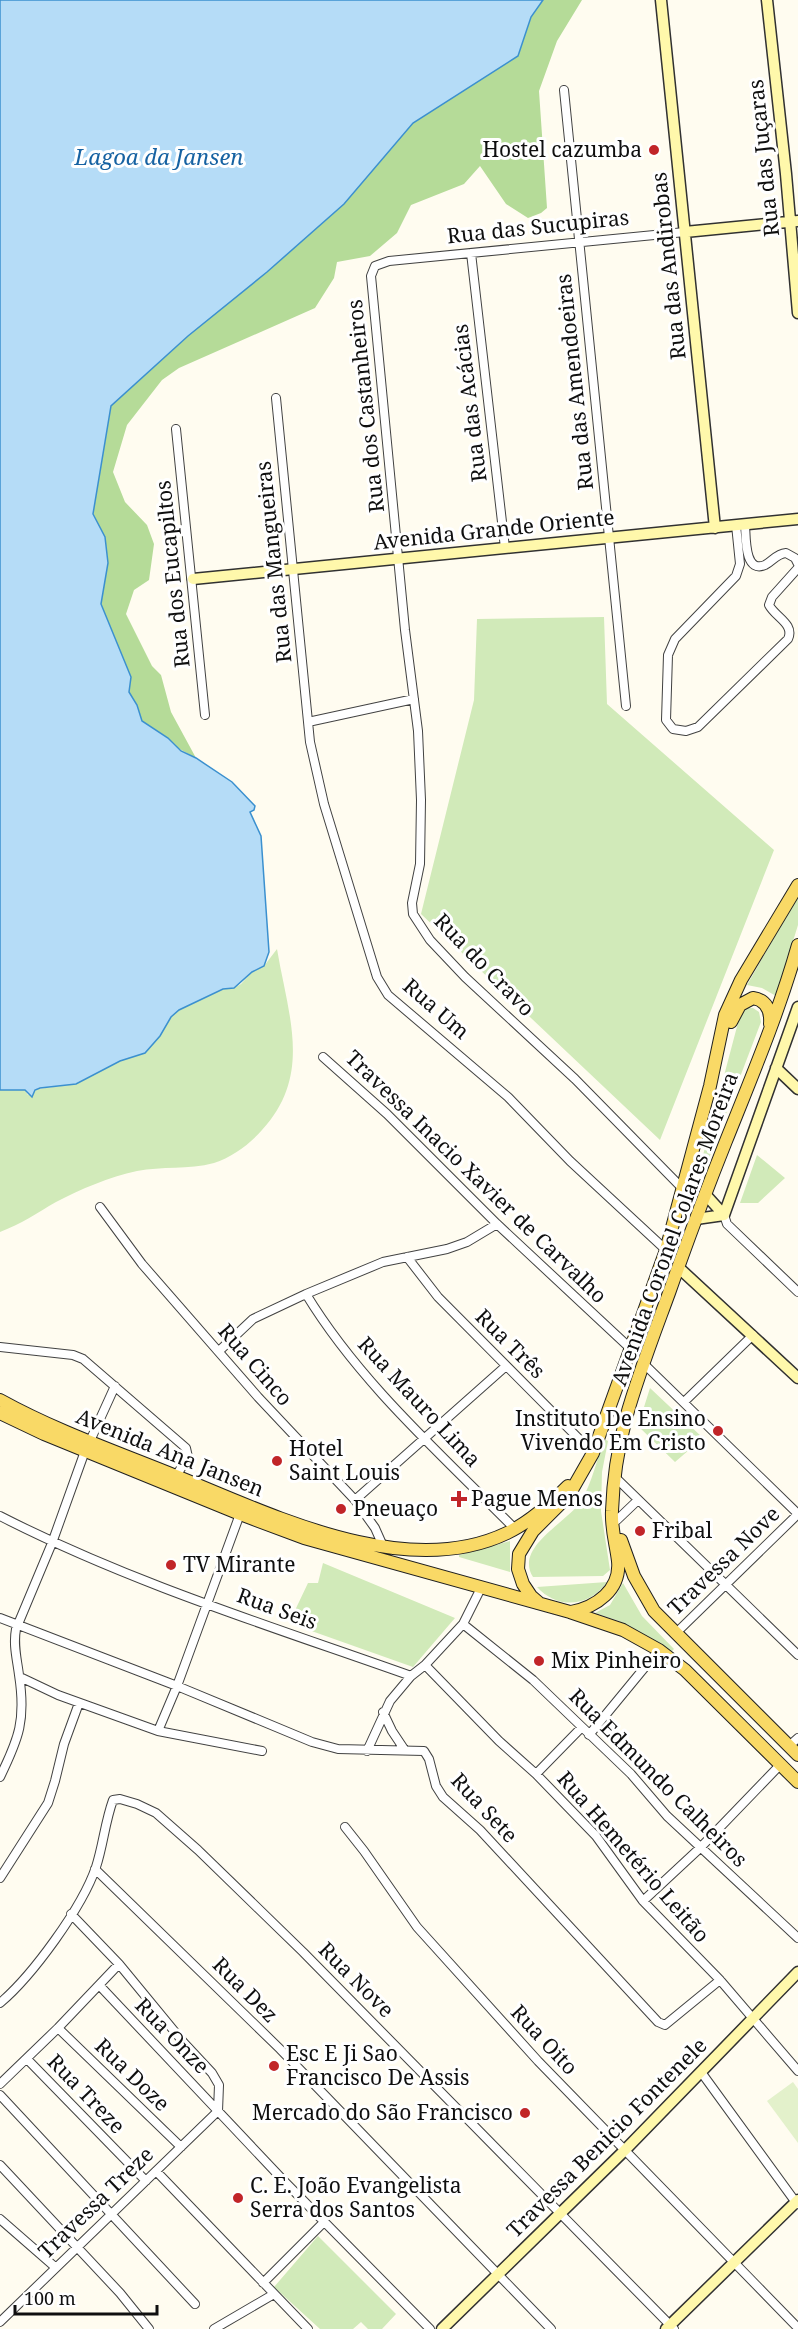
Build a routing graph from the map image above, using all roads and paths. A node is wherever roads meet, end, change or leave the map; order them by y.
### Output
1 (661, 0) edge
2 (767, 0) edge
3 (564, 90) dead end
4 (794, 221) edge
5 (685, 232) junction
6 (579, 242) junction
7 (471, 253) junction
8 (389, 261) joint
9 (798, 313) edge
10 (276, 398) dead end
11 (176, 429) dead end
12 (798, 519) edge
13 (740, 525) junction
14 (715, 528) junction
15 (609, 538) junction
16 (505, 548) junction
17 (400, 559) junction
18 (798, 566) edge
19 (292, 569) junction
20 (193, 579) junction
21 (414, 699) junction
22 (626, 706) dead end
23 (205, 715) dead end
24 (308, 722) junction
25 (798, 885) edge
26 (798, 945) edge
27 (798, 1007) edge
28 (768, 1037) junction
29 (322, 1057) dead end
30 (776, 1068) junction
31 (710, 1086) junction
32 (798, 1089) edge
33 (683, 1189) junction
34 (705, 1194) junction
35 (100, 1207) dead end
36 (724, 1215) junction
37 (696, 1220) junction
38 (497, 1224) junction
39 (666, 1250) junction
40 (407, 1257) junction
41 (678, 1267) junction
42 (798, 1292) edge
43 (306, 1293) junction
44 (753, 1335) junction
45 (0, 1347) edge
46 (631, 1349) junction
47 (219, 1351) junction
48 (643, 1363) junction
49 (506, 1366) junction
50 (798, 1378) edge
51 (115, 1386) junction
52 (0, 1400) edge
53 (684, 1402) junction
54 (0, 1413) edge
55 (426, 1439) junction
56 (87, 1446) junction
57 (593, 1453) junction
58 (587, 1465) junction
59 (176, 1476) junction
60 (615, 1476) junction
61 (355, 1500) junction
62 (638, 1500) junction
63 (240, 1514) junction
64 (798, 1514) edge
65 (0, 1516) edge
66 (616, 1520) junction
67 (515, 1529) junction
68 (52, 1543) junction
69 (383, 1546) junction
70 (725, 1585) junction
71 (481, 1588) junction
72 (208, 1604) junction
73 (542, 1604) junction
74 (570, 1612) junction
75 (0, 1618) edge
76 (17, 1624) junction
77 (463, 1624) junction
78 (675, 1634) junction
79 (659, 1650) junction
80 (798, 1655) edge
81 (425, 1665) junction
82 (411, 1676) junction
83 (20, 1677) junction
84 (177, 1686) junction
85 (79, 1703) junction
86 (383, 1712) junction
87 (582, 1728) junction
88 (158, 1731) junction
89 (589, 1735) junction
90 (795, 1746) edge
91 (404, 1749) junction
92 (262, 1751) dead end
93 (367, 1751) junction
94 (780, 1764) junction
95 (536, 1774) junction
96 (0, 1777) edge
97 (798, 1782) edge
98 (345, 1827) dead end
99 (700, 1848) junction
100 (95, 1869) junction
101 (0, 1878) edge
102 (643, 1901) junction
103 (71, 1914) junction
104 (798, 1938) edge
105 (120, 1964) junction
106 (798, 1972) edge
107 (720, 1980) junction
108 (99, 1985) junction
109 (0, 2004) edge
110 (754, 2018) junction
111 (58, 2028) junction
112 (27, 2059) junction
113 (798, 2071) edge
114 (701, 2072) junction
115 (0, 2084) edge
116 (0, 2095) edge
117 (218, 2111) junction
118 (181, 2147) junction
119 (624, 2151) junction
120 (0, 2165) edge
121 (156, 2171) junction
122 (146, 2181) junction
123 (797, 2203) edge
124 (560, 2212) junction
125 (112, 2213) junction
126 (0, 2220) edge
127 (324, 2222) junction
128 (78, 2247) junction
129 (734, 2264) junction
130 (55, 2267) junction
131 (498, 2274) junction
132 (263, 2283) junction
133 (274, 2294) junction
134 (195, 2304) dead end
135 (0, 2323) edge
136 (670, 2328) edge
137 (798, 2328) edge
138 (7, 2329) edge
139 (149, 2329) edge
140 (214, 2329) edge
141 (308, 2329) edge
142 (430, 2329) edge
143 (442, 2329) edge
144 (551, 2329) edge

1 - 5 street, Rua das Andirobas
2 - 4 street, Rua das Juçaras
3 - 6 street, Rua das Amendoeiras
4 - 5 street, Rua das Sucupiras
4 - 9 street, Rua das Juçaras
5 - 6 street, Rua das Sucupiras
5 - 14 street, Rua das Andirobas
6 - 7 street, Rua das Sucupiras
6 - 15 street, Rua das Amendoeiras
7 - 8 street, Rua das Sucupiras
7 - 16 street, Rua das Acácias
8 - 17 street, Rua dos Castanheiros
10 - 19 street, Rua das Mangueiras
11 - 20 street, Rua dos Eucapiltos
12 - 13 street, Avenida Grande Oriente
13 - 14 street, Avenida Grande Oriente
13 - 18 street
13 - 18 street
14 - 15 street, Avenida Grande Oriente
15 - 16 street, Avenida Grande Oriente
15 - 22 street, Rua das Amendoeiras
16 - 17 street, Avenida Grande Oriente
17 - 19 street, Avenida Grande Oriente
17 - 21 street, Rua do Cravo
19 - 20 street, Avenida Grande Oriente
19 - 24 street, Rua das Mangueiras
20 - 23 street, Rua dos Eucapiltos
21 - 24 street
21 - 33 street, Rua do Cravo
24 - 39 street, Rua Um
25 - 31 main road, Avenida Coronel Colares Moreira
26 - 28 main road, Avenida Coronel Colares Moreira
27 - 30 street
28 - 31 main road
28 - 34 main road, Avenida Coronel Colares Moreira
29 - 38 street, Travessa Inacio Xavier de Carvalho
30 - 32 street
30 - 36 street
31 - 33 main road, Avenida Coronel Colares Moreira
33 - 39 main road, Avenida Coronel Colares Moreira
34 - 36 street
34 - 37 main road, Avenida Coronel Colares Moreira
35 - 47 street, Rua Cinco
36 - 37 street
36 - 42 street
37 - 41 main road, Avenida Coronel Colares Moreira
38 - 40 street
38 - 46 street, Travessa Inacio Xavier de Carvalho
39 - 46 main road, Avenida Coronel Colares Moreira
40 - 43 street
40 - 49 street, Rua Três
41 - 44 street
41 - 48 main road, Avenida Coronel Colares Moreira
43 - 47 street
43 - 55 street, Rua Mauro Lima
44 - 50 street
44 - 53 street
45 - 51 street
46 - 57 main road, Avenida Coronel Colares Moreira
47 - 61 street, Rua Cinco
48 - 53 street
48 - 60 main road, Avenida Coronel Colares Moreira
49 - 55 street
49 - 57 street, Rua Três
51 - 56 street
51 - 59 street
52 - 56 main road, Avenida Ana Jansen
53 - 64 street
54 - 56 main road, Avenida Ana Jansen
55 - 61 street
55 - 67 street, Rua Mauro Lima
56 - 59 main road, Avenida Ana Jansen
56 - 63 main road, Avenida Ana Jansen
56 - 68 street
57 - 58 main road, Avenida Coronel Colares Moreira
58 - 67 main road, Avenida Ana Jansen
58 - 73 main road, Avenida Coronel Colares Moreira
59 - 69 main road, Avenida Ana Jansen
60 - 62 street
60 - 66 main road
60 - 74 main road, Avenida Coronel Colares Moreira
61 - 69 street, Rua Cinco
62 - 66 street
62 - 70 street
63 - 71 main road, Avenida Ana Jansen
63 - 72 street
64 - 70 street, Travessa Nove
65 - 68 street, Rua Seis
66 - 78 main road
67 - 69 main road, Avenida Ana Jansen
68 - 72 street, Rua Seis
68 - 76 street
70 - 78 street, Travessa Nove
70 - 80 street
71 - 73 main road, Avenida Ana Jansen
71 - 77 street
72 - 82 street, Rua Seis
72 - 84 street
73 - 74 main road, Avenida Ana Jansen
74 - 79 main road, Avenida Ana Jansen
75 - 76 street, Rua Sete
76 - 83 street
76 - 84 street, Rua Sete
77 - 81 street
77 - 87 street, Rua Edmundo Calheiros
78 - 90 main road
79 - 89 street
79 - 94 main road, Avenida Ana Jansen
81 - 82 street
81 - 95 street, Rua Hemetério Leitão
82 - 86 street
83 - 85 street
83 - 96 street
84 - 88 street
84 - 93 street, Rua Sete
85 - 88 street
85 - 101 street
86 - 91 street
86 - 93 street
87 - 89 street, Rua Edmundo Calheiros
87 - 95 street, Rua Hemetério Leitão
88 - 92 street
89 - 99 street, Rua Edmundo Calheiros
91 - 93 street, Rua Sete
91 - 107 street, Rua Sete
94 - 97 main road, Avenida Ana Jansen
94 - 99 street
95 - 102 street, Rua Hemetério Leitão
98 - 119 street, Rua Oito
99 - 102 street
99 - 104 street, Rua Edmundo Calheiros
100 - 103 street
100 - 124 street, Rua Nove
100 - 131 street, Rua Dez
102 - 107 street, Rua Hemetério Leitão
103 - 105 street
103 - 109 street
105 - 108 street
105 - 117 street
106 - 110 street, Travessa Benicio Fontenele
107 - 110 street, Rua Hemetério Leitão
108 - 111 street
108 - 117 street, Rua Onze
110 - 113 street, Rua Hemetério Leitão
110 - 114 street, Travessa Benicio Fontenele
111 - 112 street
111 - 118 street, Rua Doze
112 - 115 street
112 - 122 street, Rua Treze
114 - 119 street, Travessa Benicio Fontenele
114 - 123 street
116 - 125 street
117 - 118 street, Travessa Treze
117 - 127 street, Rua Onze
118 - 121 street, Travessa Treze
119 - 124 street, Travessa Benicio Fontenele
119 - 129 street, Rua Oito
120 - 128 street
121 - 122 street, Travessa Treze
121 - 132 street
122 - 125 street, Travessa Treze
123 - 129 street
124 - 131 street, Travessa Benicio Fontenele
124 - 136 street, Rua Nove
125 - 128 street, Travessa Treze
125 - 134 street
126 - 130 street
127 - 132 street
127 - 142 street, Rua Onze
128 - 130 street, Travessa Treze
128 - 139 street
129 - 136 street
129 - 137 street, Rua Oito
130 - 135 street, Travessa Treze
131 - 143 street, Travessa Benicio Fontenele
131 - 144 street, Rua Dez
132 - 133 street
133 - 140 street
133 - 141 street
135 - 138 street

